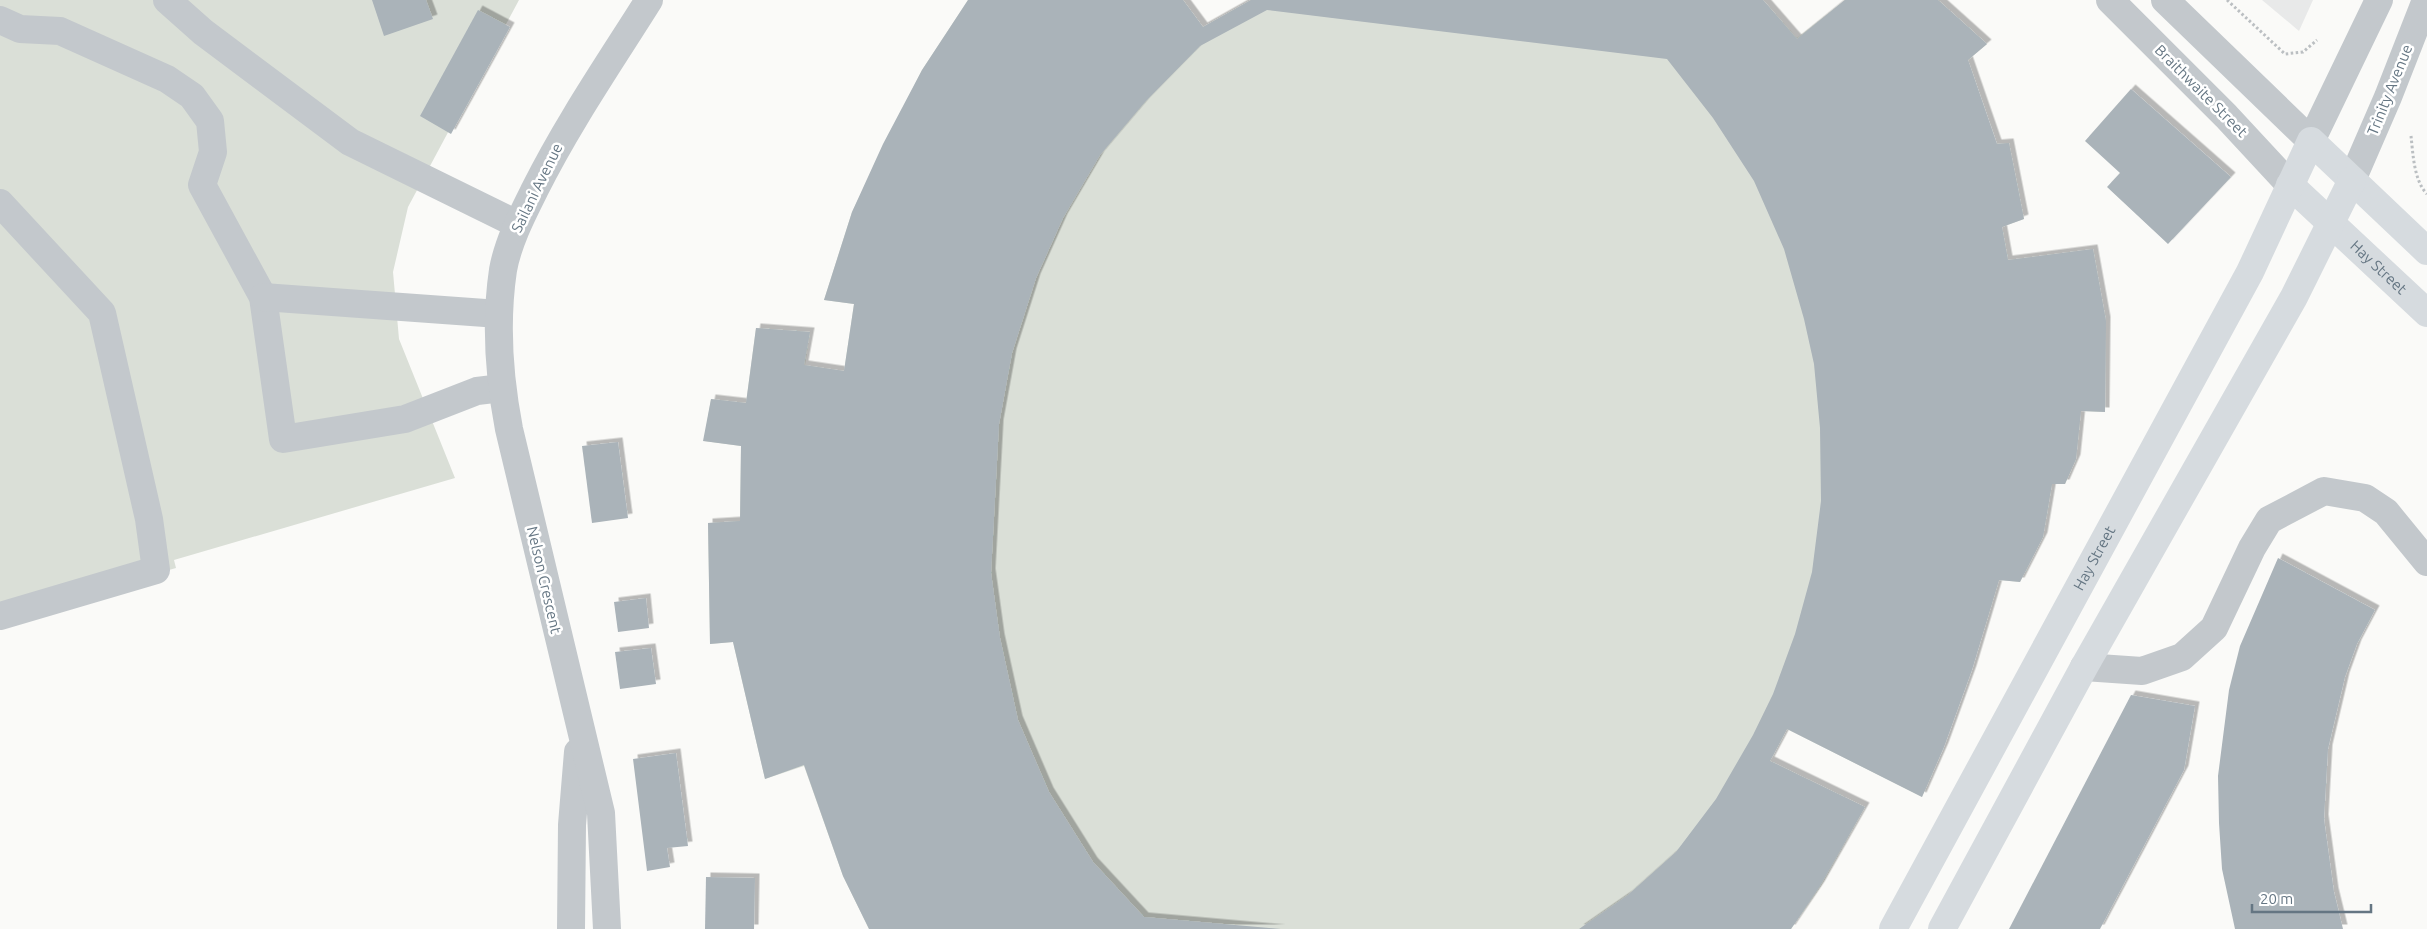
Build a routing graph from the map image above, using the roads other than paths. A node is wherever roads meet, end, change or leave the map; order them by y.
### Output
1 (167, 0) edge
2 (648, 0) edge
3 (2110, 0) edge
4 (2165, 0) edge
5 (2379, 0) edge
6 (2426, 0) edge
7 (0, 20) edge
8 (2311, 141) junction
9 (2352, 180) junction
10 (2290, 184) junction
11 (0, 203) edge
12 (2330, 222) junction
13 (517, 224) junction
14 (2427, 251) edge
15 (263, 297) junction
16 (499, 314) junction
17 (2427, 314) edge
18 (502, 388) junction
19 (509, 429) joint
20 (2427, 562) edge
21 (0, 616) edge
22 (2084, 667) junction
23 (580, 730) junction
24 (571, 929) edge
25 (607, 929) edge
26 (1893, 929) edge
27 (1942, 929) edge

1 - 13 street
2 - 13 street, Sailani Avenue
3 - 10 street, Braithwaite Street
4 - 8 street
5 - 8 street
6 - 9 street, Trinity Avenue
7 - 15 street
8 - 9 main road
8 - 10 main road, Hay Street
9 - 12 main road
9 - 14 main road
10 - 12 main road, Hay Street
10 - 26 main road, Hay Street
11 - 21 street
12 - 17 main road, Hay Street
12 - 22 main road
13 - 16 street, Sailani Avenue
15 - 16 street
15 - 18 street
16 - 18 street, Sailani Avenue
18 - 19 street, Sailani Avenue
19 - 23 street, Nelson Crescent
20 - 22 street
22 - 27 main road
23 - 24 street, Nelson Crescent
23 - 25 street, Nelson Crescent

